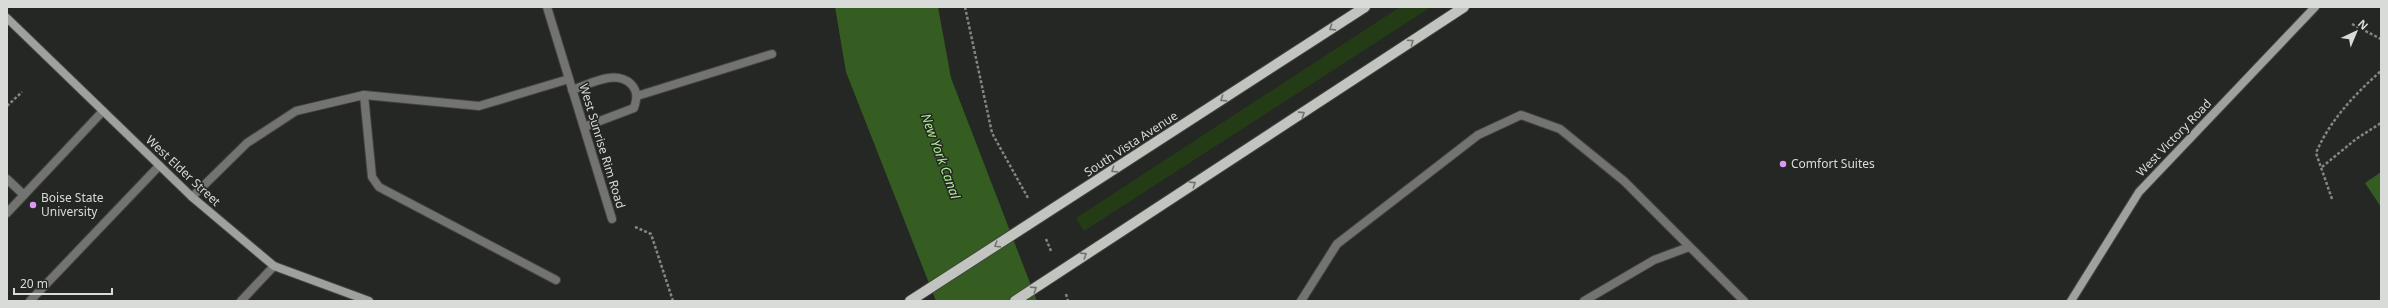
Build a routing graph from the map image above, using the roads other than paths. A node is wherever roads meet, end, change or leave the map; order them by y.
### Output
1 (547, 7) edge
2 (1364, 7) edge
3 (1464, 7) edge
4 (2315, 7) edge
5 (7, 18) edge
6 (772, 54) dead end
7 (569, 79) junction
8 (572, 90) junction
9 (364, 95) junction
10 (637, 96) junction
11 (102, 111) junction
12 (584, 126) junction
13 (159, 166) junction
14 (7, 179) edge
15 (24, 195) junction
16 (192, 197) junction
17 (7, 213) edge
18 (612, 219) dead end
19 (1690, 247) junction
20 (274, 266) junction
21 (556, 280) dead end
22 (30, 301) edge
23 (241, 301) edge
24 (369, 301) edge
25 (910, 301) edge
26 (1015, 301) edge
27 (1301, 301) edge
28 (1584, 301) edge
29 (1744, 301) edge
30 (2071, 301) edge

1 - 7 street, West Sunrise Rim Road
2 -> 25 main road, South Vista Avenue
26 -> 3 main road
4 - 30 street, West Victory Road
5 - 11 street, West Elder Street
6 - 10 street
7 - 8 street, West Sunrise Rim Road
7 - 9 street, West Sunrise Rim Road
8 - 10 street
8 - 12 street, West Sunrise Rim Road
9 - 16 street, West Sunrise Rim Road
9 - 21 street
10 - 12 street
11 - 13 street, West Elder Street
11 - 15 street
12 - 18 street, West Sunrise Rim Road
13 - 16 street, West Elder Street
13 - 22 street
14 - 15 street
15 - 17 street
16 - 20 street, West Elder Street
19 - 27 street
19 - 28 street
19 - 29 street
20 - 23 street
20 - 24 street, West Elder Street

